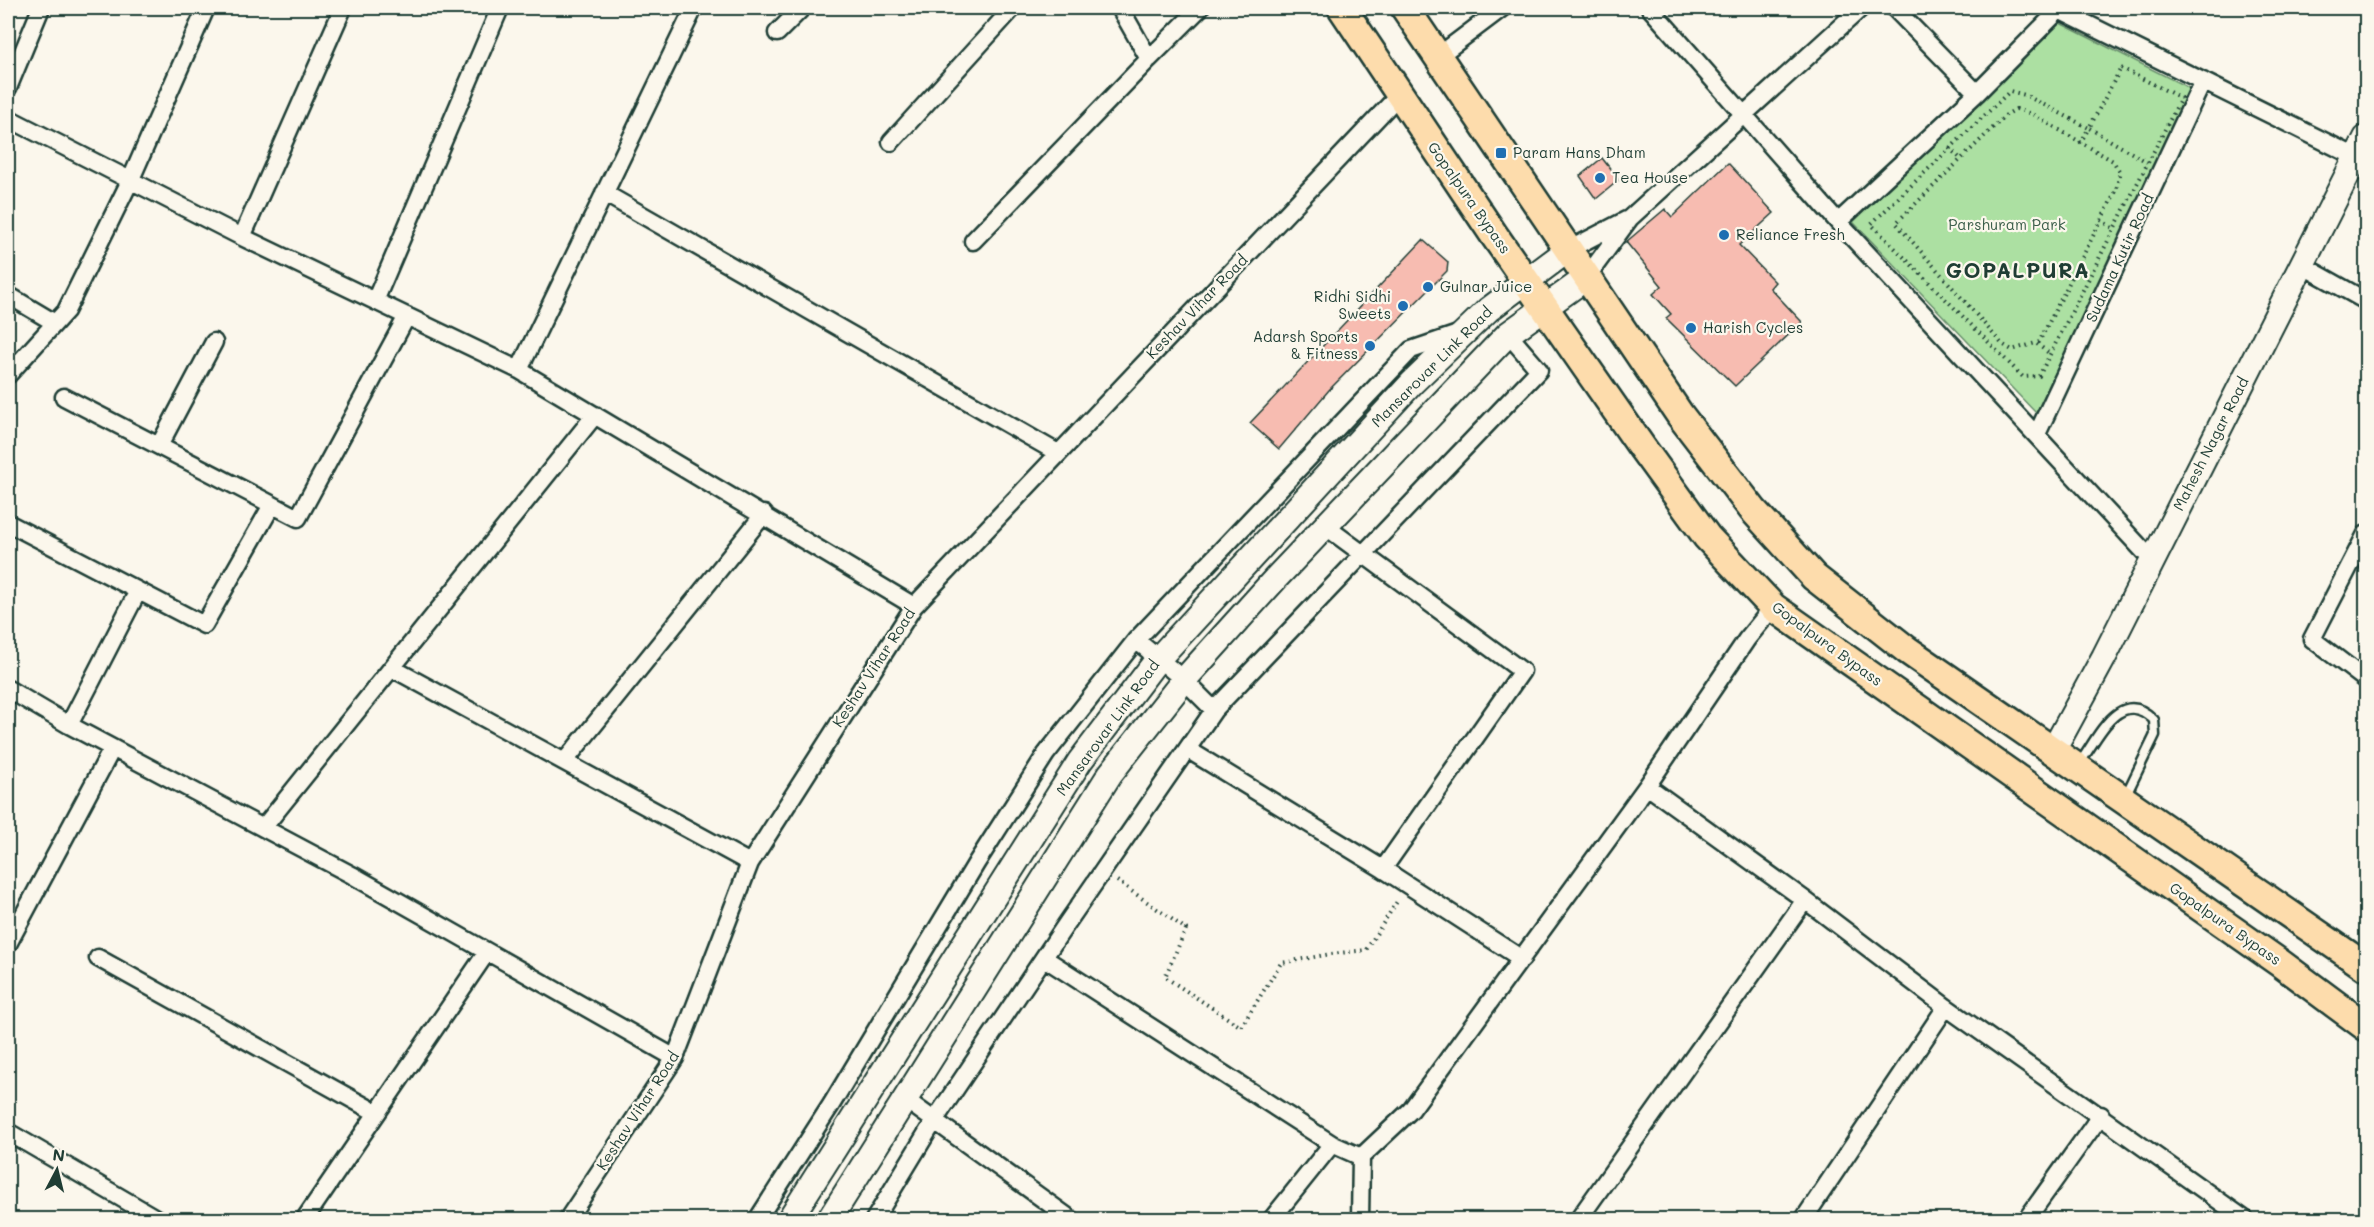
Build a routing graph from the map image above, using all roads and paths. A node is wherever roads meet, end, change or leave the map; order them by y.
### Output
1 (41, 8) edge
2 (206, 8) edge
3 (343, 8) edge
4 (500, 8) edge
5 (694, 8) edge
6 (802, 8) edge
7 (1013, 8) edge
8 (1120, 8) edge
9 (1200, 8) edge
10 (1342, 8) edge
11 (1405, 8) edge
12 (1502, 8) edge
13 (1650, 8) edge
14 (1861, 8) edge
15 (1894, 8) edge
16 (2057, 9) edge
17 (777, 33) dead end
18 (1437, 57) junction
19 (1149, 59) junction
20 (2203, 81) junction
21 (8, 88) edge
22 (1977, 93) junction
23 (1399, 95) junction
24 (1744, 116) junction
25 (8, 118) edge
26 (2089, 128) junction
27 (891, 142) dead end
28 (2080, 143) junction
29 (2361, 147) edge
30 (1950, 148) junction
31 (1961, 159) junction
32 (2148, 162) junction
33 (131, 179) junction
34 (604, 194) junction
35 (1630, 218) junction
36 (2101, 220) junction
37 (1838, 222) junction
38 (2114, 229) junction
39 (242, 237) junction
40 (973, 242) dead end
41 (1568, 250) junction
42 (2300, 264) junction
43 (1586, 278) junction
44 (1527, 281) junction
45 (8, 295) edge
46 (375, 301) junction
47 (2367, 301) edge
48 (1545, 307) junction
49 (407, 316) junction
50 (55, 323) junction
51 (1465, 332) junction
52 (1508, 334) junction
53 (1998, 338) junction
54 (214, 342) dead end
55 (2036, 343) junction
56 (1991, 345) junction
57 (2050, 354) junction
58 (519, 370) junction
59 (8, 375) edge
60 (64, 397) dead end
61 (595, 415) junction
62 (2037, 434) junction
63 (159, 446) junction
64 (1058, 453) junction
65 (272, 505) junction
66 (764, 514) junction
67 (8, 523) edge
68 (1325, 526) junction
69 (2367, 534) edge
70 (1363, 556) junction
71 (2152, 560) junction
72 (138, 591) junction
73 (914, 606) junction
74 (1773, 607) junction
75 (1136, 640) junction
76 (1157, 660) junction
77 (392, 668) junction
78 (1184, 680) junction
79 (2367, 680) edge
80 (8, 689) edge
81 (1214, 710) junction
82 (69, 725) junction
83 (112, 748) junction
84 (1187, 749) junction
85 (2054, 749) junction
86 (565, 761) junction
87 (2077, 767) junction
88 (1647, 786) junction
89 (2123, 800) junction
90 (263, 828) junction
91 (750, 863) junction
92 (1383, 869) junction
93 (1102, 870) junction
94 (1408, 885) junction
95 (1804, 900) junction
96 (8, 944) edge
97 (487, 952) junction
98 (98, 957) dead end
99 (1044, 958) junction
100 (1522, 959) junction
101 (2367, 967) edge
102 (1946, 1007) junction
103 (2367, 1027) edge
104 (675, 1058) junction
105 (906, 1100) junction
106 (831, 1105) junction
107 (377, 1113) junction
108 (2101, 1115) junction
109 (851, 1121) junction
110 (934, 1121) junction
111 (8, 1132) edge
112 (1332, 1144) junction
113 (1361, 1157) junction
114 (1071, 1219) edge
115 (159, 1220) edge
116 (304, 1220) edge
117 (567, 1220) edge
118 (757, 1220) edge
119 (789, 1220) edge
120 (829, 1220) edge
121 (874, 1220) edge
122 (1271, 1220) edge
123 (1360, 1220) edge
124 (1578, 1220) edge
125 (1803, 1220) edge
126 (2025, 1220) edge
127 (2246, 1220) edge

1 - 21 street
2 - 33 street
3 - 39 street
4 - 46 street
5 - 34 street
6 - 17 street
7 - 27 street
8 - 19 street
9 - 19 street
10 - 23 main road, Gopalpura Bypass
11 - 18 main road
12 - 18 street
13 - 24 street
14 - 24 street
15 - 22 street
16 - 20 street
16 - 22 street
18 - 41 main road
19 - 40 street
20 - 29 street
20 - 62 street, Sudama Kutir Road
22 - 37 street
23 - 44 main road, Gopalpura Bypass
23 - 64 street, Keshav Vihar Road
24 - 35 street
24 - 37 street
25 - 33 street
26 - 28 path
26 - 30 path
26 - 32 path
26 - 32 path
28 - 31 path
28 - 36 path
29 - 42 street, Mahesh Nagar Road
30 - 31 path
30 - 56 path
31 - 53 path
32 - 38 path
33 - 39 street
33 - 50 street
34 - 58 street
34 - 64 street
35 - 41 street, Mansarovar Link Road
35 - 43 street, Mansarovar Link Road
36 - 38 path
36 - 55 path
37 - 62 street
38 - 57 path
39 - 46 street
41 - 43 main road
41 - 44 street, Mansarovar Link Road
42 - 47 street
42 - 71 street, Mahesh Nagar Road
43 - 48 street, Mansarovar Link Road
43 - 85 main road
44 - 48 main road, Gopalpura Bypass
44 - 51 street, Mansarovar Link Road
45 - 50 street
46 - 49 street
48 - 52 street, Mansarovar Link Road
48 - 74 main road, Gopalpura Bypass
49 - 58 street
49 - 65 street
50 - 59 street
51 - 75 street
51 - 76 street, Mansarovar Link Road
52 - 68 street, Mansarovar Link Road
52 - 70 street
53 - 55 path
53 - 56 path
54 - 63 street
55 - 57 path
56 - 57 path
58 - 61 street
60 - 63 street
61 - 66 street
61 - 77 street
62 - 71 street
63 - 65 street
64 - 73 street, Keshav Vihar Road
65 - 72 street
66 - 73 street
66 - 86 street
67 - 72 street
68 - 70 street
68 - 78 street, Mansarovar Link Road
69 - 79 street
70 - 81 street
70 - 92 street
71 - 85 street, Mahesh Nagar Road
72 - 82 street
73 - 91 street, Keshav Vihar Road
74 - 88 street
74 - 103 main road, Gopalpura Bypass
75 - 76 street
75 - 106 street
76 - 78 street
76 - 109 street, Mansarovar Link Road
77 - 86 street
77 - 90 street
78 - 81 street
78 - 105 street, Mansarovar Link Road
80 - 82 street
81 - 84 street
82 - 83 street
83 - 90 street
83 - 96 street
84 - 92 street
84 - 93 street
85 - 87 main road
86 - 91 street
87 - 89 main road
87 - 89 lane
88 - 95 street
88 - 100 street
89 - 101 main road
90 - 97 street
91 - 104 street, Keshav Vihar Road
92 - 94 street
93 - 94 path
93 - 99 street
94 - 100 street
95 - 102 street
95 - 124 street
97 - 104 street
97 - 107 street
98 - 107 street
99 - 110 street
99 - 112 street
100 - 113 street
102 - 108 street
102 - 125 street
104 - 117 street, Keshav Vihar Road
105 - 110 street
105 - 120 street, Mansarovar Link Road
106 - 109 street
106 - 118 street
107 - 116 street
108 - 126 street
108 - 127 street
109 - 119 street, Mansarovar Link Road
110 - 114 street
110 - 121 street
111 - 115 street
112 - 113 street
112 - 122 street
113 - 123 street

